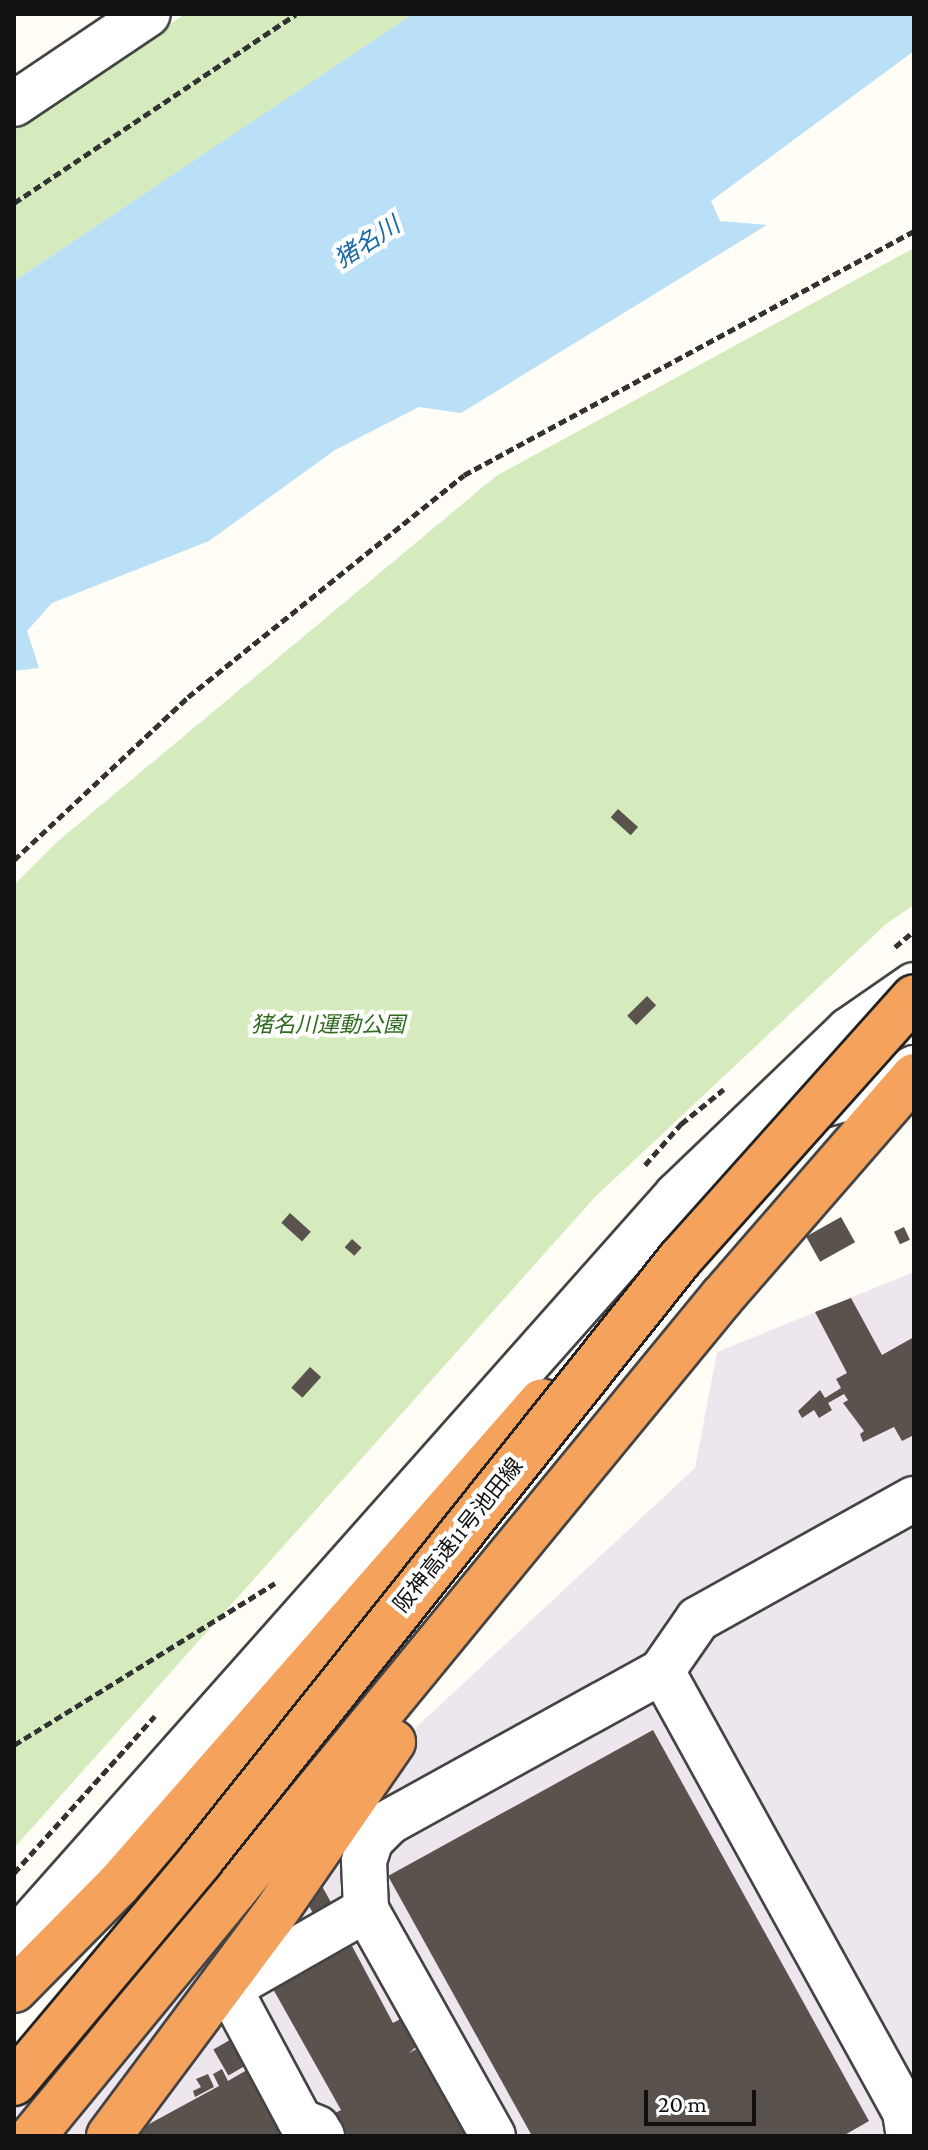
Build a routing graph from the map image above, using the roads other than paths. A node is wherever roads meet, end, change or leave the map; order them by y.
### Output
1 (148, 14) edge
2 (14, 104) edge
3 (914, 985) edge
4 (914, 997) edge
5 (914, 1068) edge
6 (914, 1076) edge
7 (744, 1127) junction
8 (680, 1259) junction
9 (584, 1465) junction
10 (914, 1499) edge
11 (662, 1671) junction
12 (366, 1910) junction
13 (14, 1942) edge
14 (14, 1990) edge
15 (14, 2083) edge
16 (33, 2136) edge
17 (109, 2136) edge
18 (322, 2136) edge
19 (493, 2136) edge
20 (909, 2136) edge

1 - 2 street
3 - 7 street
4 - 8 highway, 阪神高速11号池田線, bridge
5 - 7 street
6 - 9 highway
7 - 13 street
8 - 14 highway, bridge
8 - 15 highway, 阪神高速11号池田線, bridge
9 - 16 highway
9 - 17 highway
10 - 11 street
11 - 12 street
11 - 20 street
12 - 18 street
12 - 19 street

